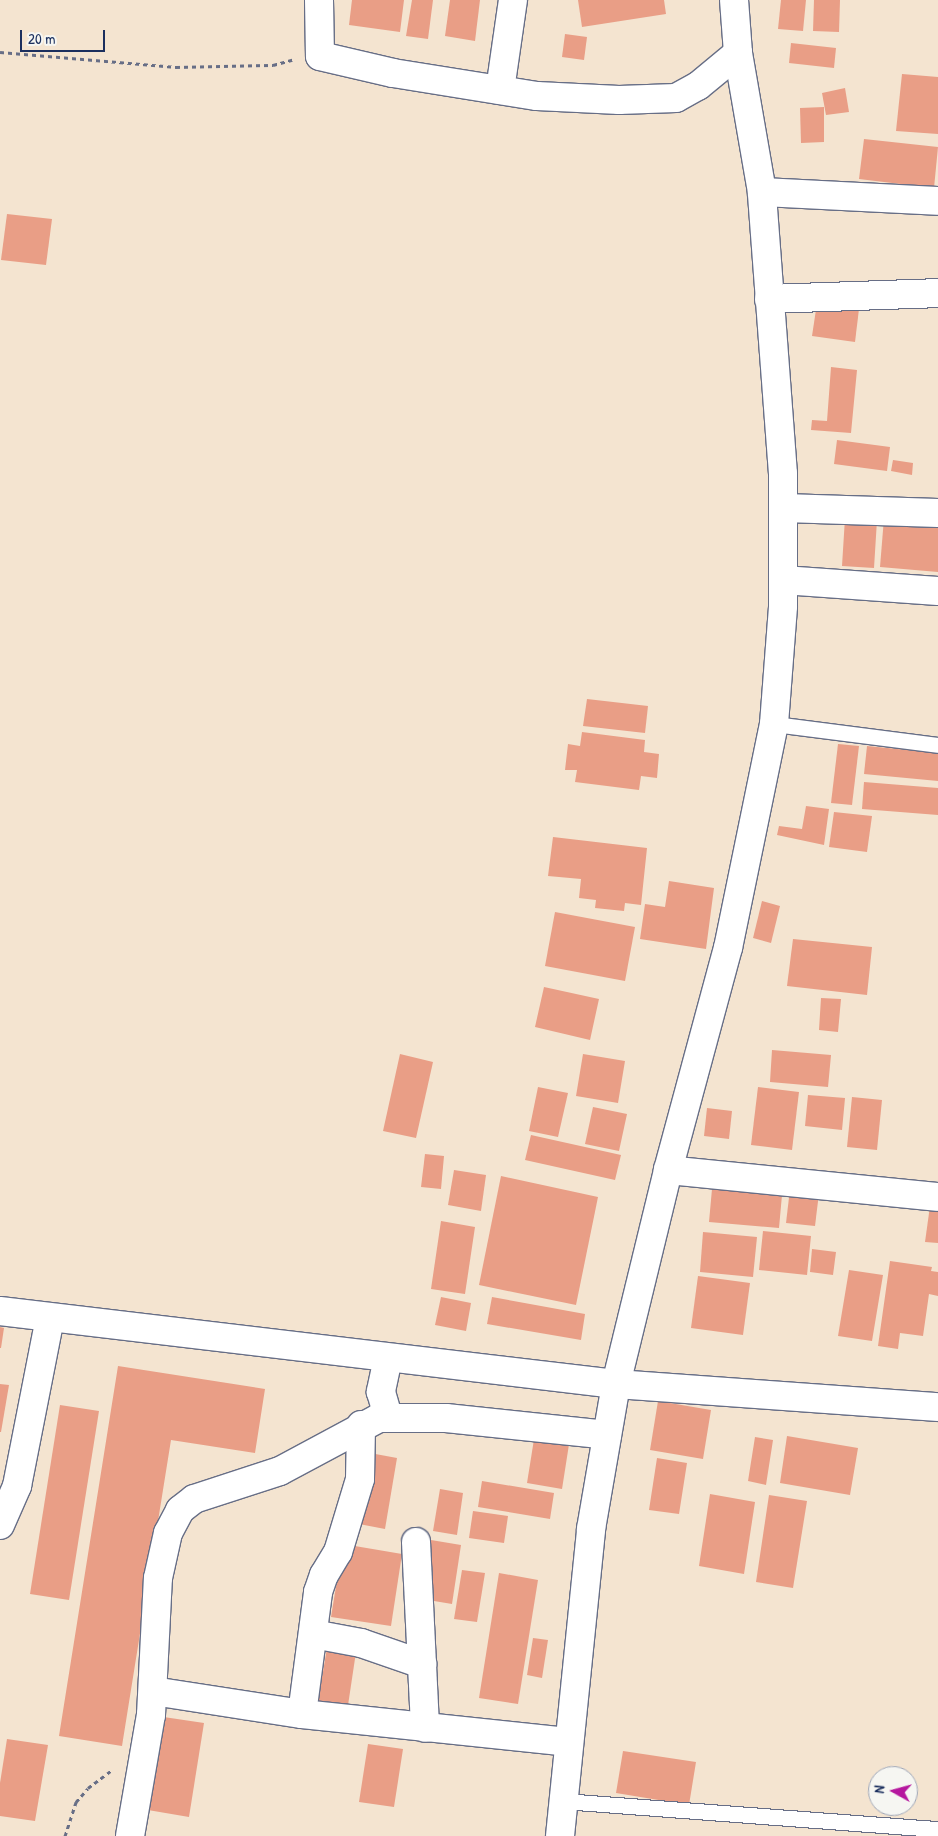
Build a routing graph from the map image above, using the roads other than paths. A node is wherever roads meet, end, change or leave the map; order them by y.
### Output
1 (319, 0) edge
2 (513, 0) edge
3 (734, 0) edge
4 (738, 52) junction
5 (500, 90) junction
6 (762, 192) junction
7 (938, 201) edge
8 (938, 293) edge
9 (769, 299) junction
10 (784, 508) junction
11 (938, 513) edge
12 (783, 580) junction
13 (938, 591) edge
14 (774, 724) junction
15 (938, 745) edge
16 (668, 1170) junction
17 (938, 1197) edge
18 (0, 1311) edge
19 (50, 1318) junction
20 (388, 1358) junction
21 (616, 1384) junction
22 (938, 1407) edge
23 (388, 1416) junction
24 (361, 1425) junction
25 (608, 1435) junction
26 (0, 1525) edge
27 (416, 1542) dead end
28 (312, 1634) junction
29 (422, 1664) junction
30 (153, 1690) junction
31 (302, 1714) junction
32 (425, 1728) junction
33 (568, 1742) junction
34 (563, 1801) junction
35 (938, 1828) edge
36 (130, 1836) edge
37 (560, 1836) edge

1 - 5 main road
2 - 5 main road
3 - 4 main road
4 - 5 main road
4 - 6 main road
6 - 7 main road
6 - 9 main road
8 - 9 main road
9 - 10 main road
10 - 11 main road
10 - 12 main road
12 - 13 main road
12 - 14 main road
14 - 15 lane
14 - 16 main road
16 - 17 main road
16 - 21 main road
18 - 19 main road
19 - 20 main road
19 - 26 main road
20 - 21 main road
20 - 23 main road
21 - 22 main road
21 - 25 main road
23 - 24 main road
23 - 25 main road
24 - 28 main road
24 - 30 main road
25 - 33 main road
27 - 29 main road
28 - 29 main road
28 - 31 main road
29 - 32 main road
30 - 31 main road
30 - 36 main road
31 - 32 main road
32 - 33 main road
33 - 34 main road
34 - 35 lane
34 - 37 main road

